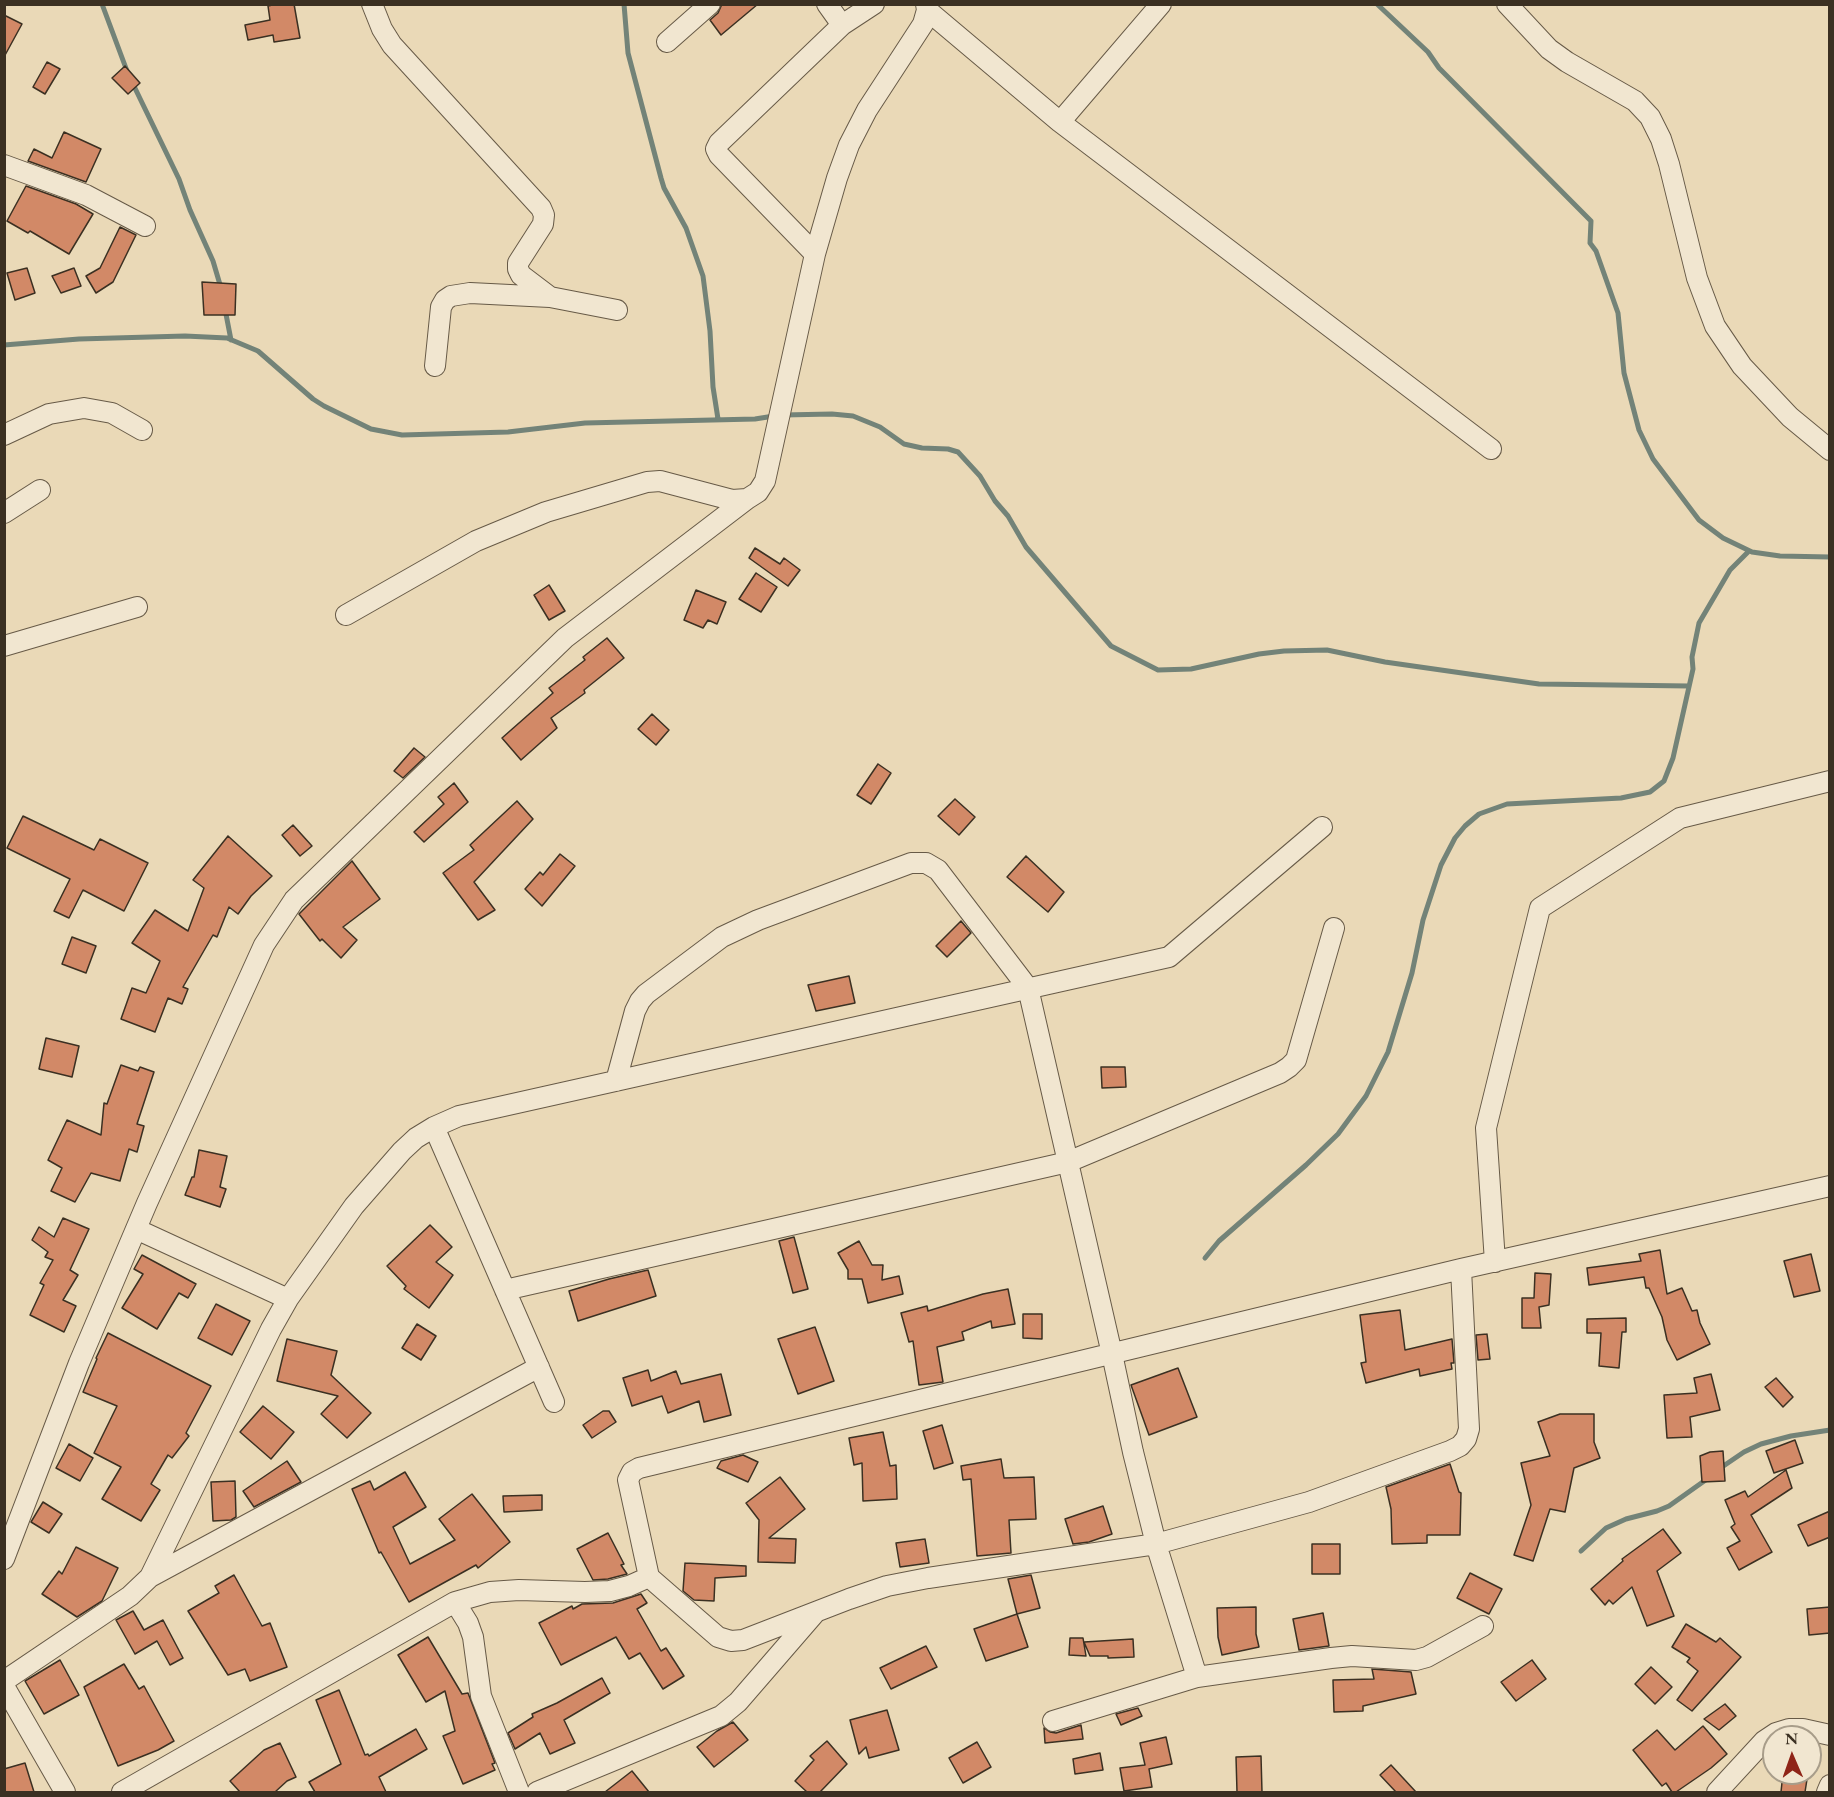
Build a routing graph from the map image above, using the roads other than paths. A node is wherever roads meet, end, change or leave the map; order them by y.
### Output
1 (710, 4) edge
2 (827, 4) edge
3 (874, 4) edge
4 (1161, 4) edge
5 (1507, 4) edge
6 (373, 5) edge
7 (927, 8) edge
8 (842, 25) junction
9 (667, 42) dead end
10 (1060, 122) junction
11 (4, 165) edge
12 (145, 226) dead end
13 (815, 254) junction
14 (550, 297) junction
15 (617, 310) dead end
16 (435, 366) dead end
17 (142, 430) dead end
18 (4, 435) edge
19 (1491, 448) dead end
20 (1830, 450) edge
21 (40, 490) dead end
22 (747, 499) junction
23 (4, 513) edge
24 (137, 607) dead end
25 (346, 615) dead end
26 (4, 646) edge
27 (1830, 781) edge
28 (1322, 827) dead end
29 (1335, 928) dead end
30 (1028, 988) junction
31 (615, 1081) junction
32 (434, 1127) junction
33 (1068, 1162) junction
34 (1830, 1186) edge
35 (136, 1229) junction
36 (1495, 1262) junction
37 (1461, 1269) junction
38 (505, 1290) junction
39 (288, 1299) junction
40 (1112, 1354) junction
41 (539, 1367) junction
42 (554, 1402) dead end
43 (1156, 1544) junction
44 (4, 1559) edge
45 (150, 1577) junction
46 (649, 1577) junction
47 (455, 1602) junction
48 (817, 1611) junction
49 (1483, 1626) dead end
50 (1197, 1677) junction
51 (4, 1681) edge
52 (4, 1686) edge
53 (1053, 1721) dead end
54 (1830, 1735) edge
55 (1830, 1785) edge
56 (65, 1792) edge
57 (122, 1792) edge
58 (519, 1792) edge
59 (537, 1792) edge
60 (1717, 1792) edge
61 (1827, 1792) edge

1 - 9 street
2 - 8 street
3 - 8 street
4 - 10 street
5 - 20 street
6 - 14 street
7 - 10 street
7 - 13 street
8 - 13 street
10 - 19 street
11 - 12 street
13 - 22 street
14 - 15 street
14 - 16 street
17 - 18 street
21 - 23 street
22 - 25 street
22 - 35 street
24 - 26 street
27 - 36 street
28 - 30 street
29 - 33 street
30 - 31 street
30 - 31 street
30 - 33 street
31 - 32 street
32 - 38 street
32 - 39 street
33 - 38 street
33 - 40 street
34 - 36 street
35 - 39 street
35 - 44 street
36 - 37 street
37 - 40 street
37 - 43 street
38 - 41 street
39 - 45 street
40 - 43 street
40 - 46 street
41 - 42 street
41 - 45 street
43 - 48 street
43 - 50 street
45 - 51 street
46 - 47 street
46 - 48 street
47 - 57 street
47 - 58 street
48 - 59 street
49 - 50 street
50 - 53 street
52 - 56 street
54 - 60 street
55 - 61 street

